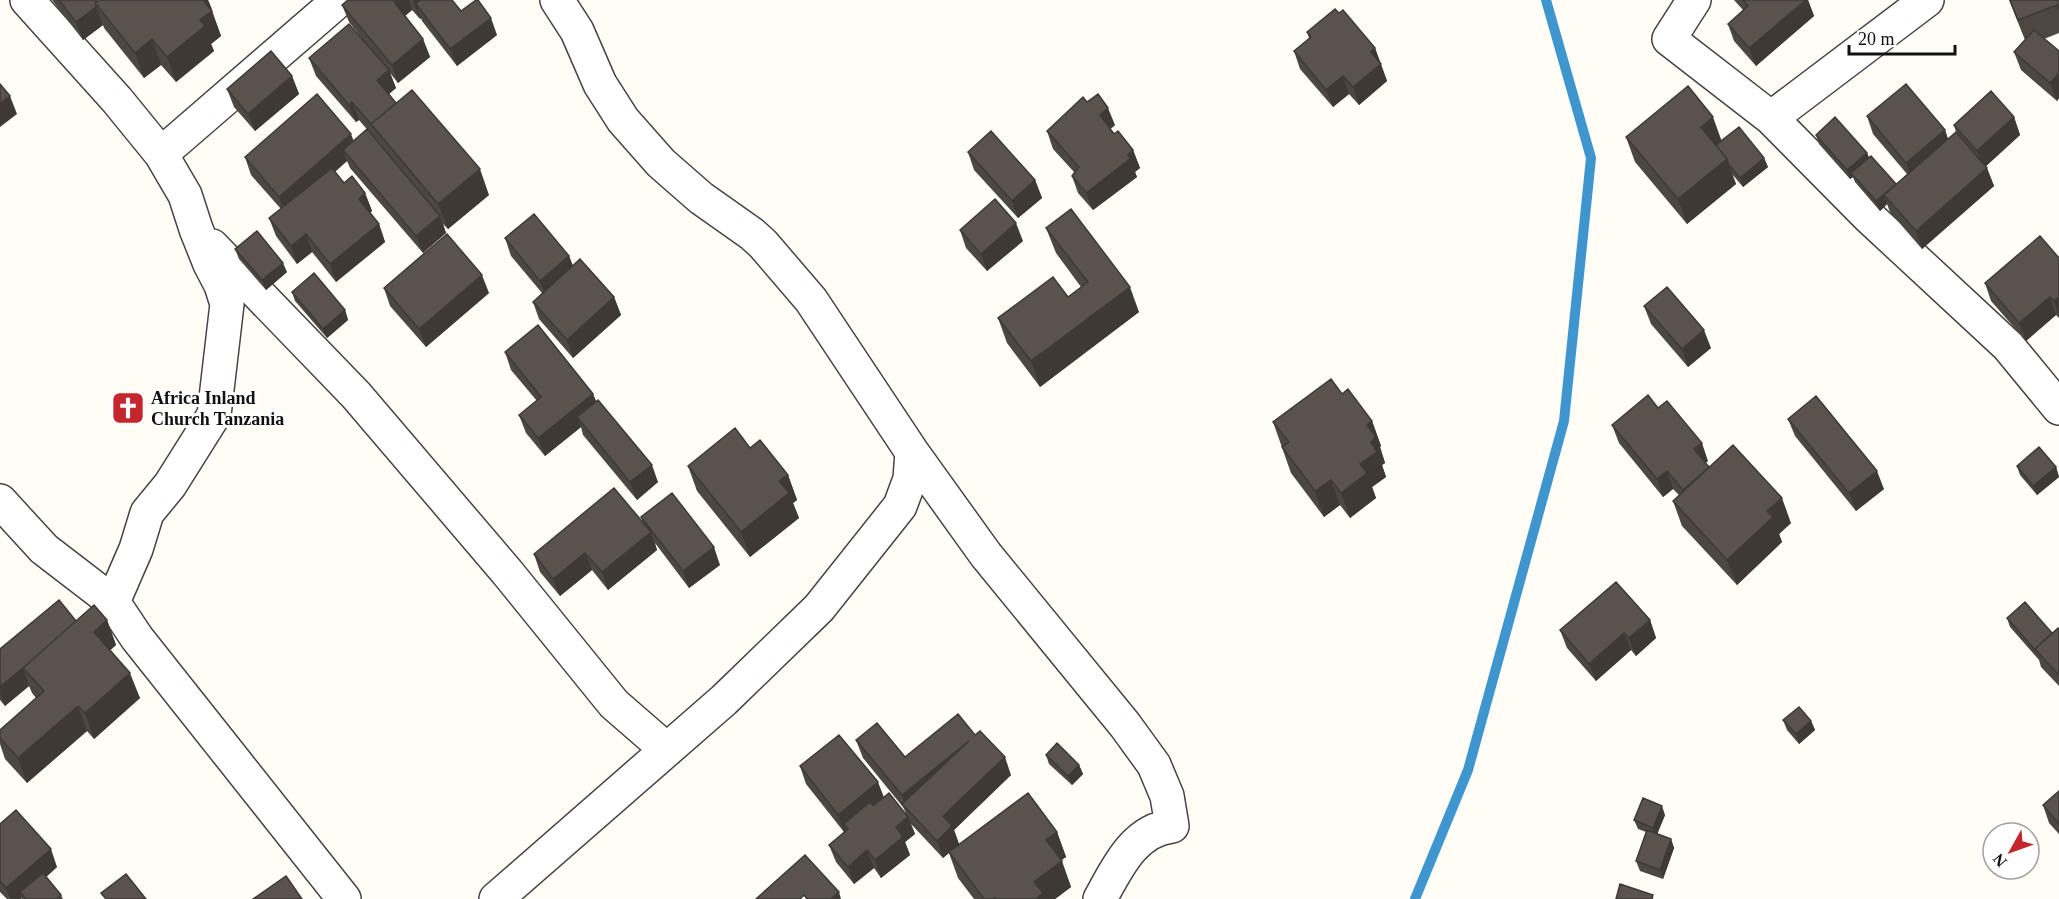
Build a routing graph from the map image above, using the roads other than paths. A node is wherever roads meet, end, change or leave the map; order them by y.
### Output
1 (27, 0) edge
2 (339, 0) edge
3 (557, 0) edge
4 (1694, 0) edge
5 (1927, 0) edge
6 (1771, 118) junction
7 (161, 154) junction
8 (196, 229) junction
9 (2059, 408) edge
10 (912, 452) junction
11 (0, 501) edge
12 (113, 602) junction
13 (667, 750) junction
14 (344, 899) edge
15 (496, 899) edge
16 (1100, 899) edge

1 - 7 street
2 - 7 street
3 - 10 street
4 - 6 street
5 - 6 street
6 - 9 street
7 - 8 street
8 - 12 street
8 - 13 street
10 - 13 street
10 - 16 street
11 - 12 street
12 - 14 street
13 - 15 street

